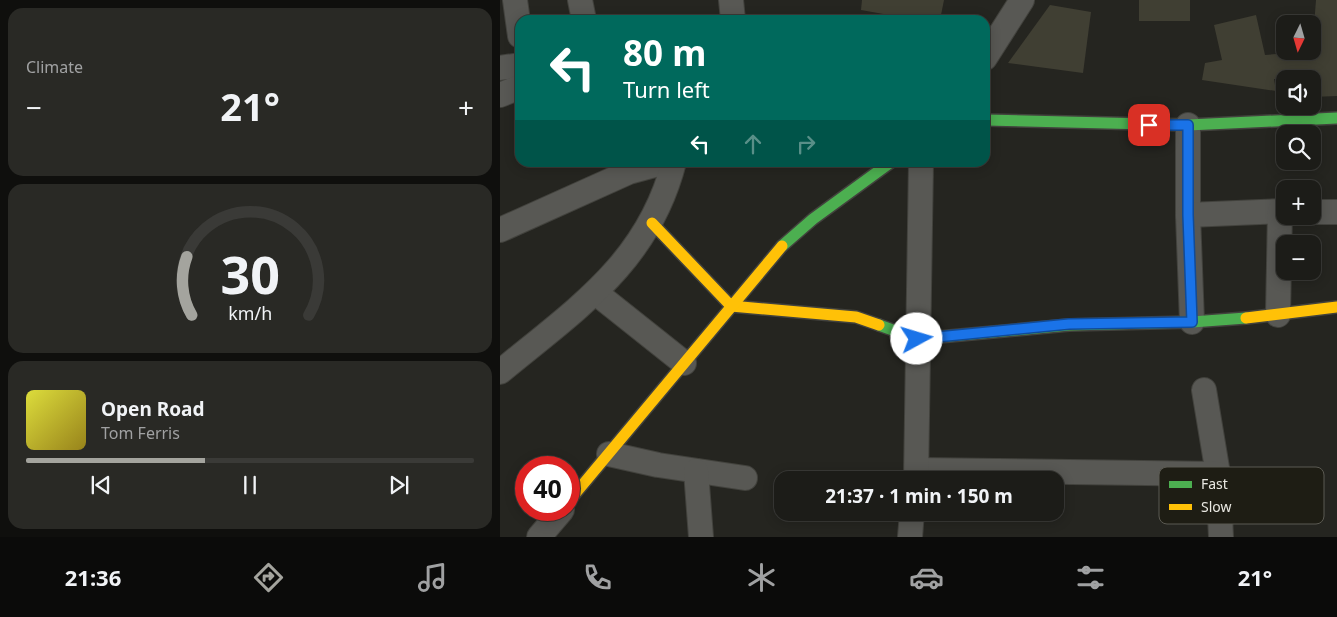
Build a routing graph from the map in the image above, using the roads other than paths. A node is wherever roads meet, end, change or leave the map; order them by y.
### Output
1 (515, 0) edge
2 (580, 0) edge
3 (731, 0) edge
4 (1022, 0) edge
5 (517, 15) edge
6 (583, 15) edge
7 (732, 15) edge
8 (990, 50) edge
9 (515, 66) edge
10 (500, 68) edge
11 (515, 90) edge
12 (500, 95) edge
13 (1337, 118) edge
14 (990, 120) edge
15 (1188, 125) junction
16 (648, 167) edge
17 (673, 167) edge
18 (884, 167) edge
19 (921, 167) edge
20 (1276, 211) edge
21 (1321, 212) edge
22 (1337, 212) edge
23 (1188, 215) junction
24 (652, 223) junction
25 (1281, 225) edge
26 (500, 230) edge
27 (596, 293) junction
28 (731, 306) junction
29 (1337, 307) edge
30 (1278, 315) junction
31 (1192, 322) junction
32 (917, 339) junction
33 (684, 363) junction
34 (500, 372) edge
35 (1204, 390) dead end
36 (609, 454) junction
37 (1217, 467) edge
38 (696, 471) junction
39 (916, 471) edge
40 (1159, 474) edge
41 (1064, 475) edge
42 (745, 478) dead end
43 (580, 488) edge
44 (553, 521) edge
45 (911, 521) edge
46 (1220, 524) edge
47 (539, 537) edge
48 (700, 537) edge
49 (910, 537) edge
50 (1221, 537) edge

1 - 5 street
2 - 6 street
3 - 7 street
4 - 8 street
9 - 10 street
11 - 12 street
13 - 15 street
14 - 15 street
15 - 23 street
16 - 26 street
17 - 24 street
18 - 28 street
19 - 32 street
20 - 23 street
21 - 22 street
23 - 31 street
24 - 27 street
24 - 28 street
25 - 30 street
27 - 33 street
27 - 34 street
28 - 32 street
28 - 33 street
29 - 30 street
30 - 31 street
31 - 32 street
32 - 39 street
33 - 36 street
35 - 37 street
36 - 38 street
36 - 43 street
38 - 42 street
38 - 48 street
40 - 41 street
44 - 47 street
45 - 49 street
46 - 50 street

